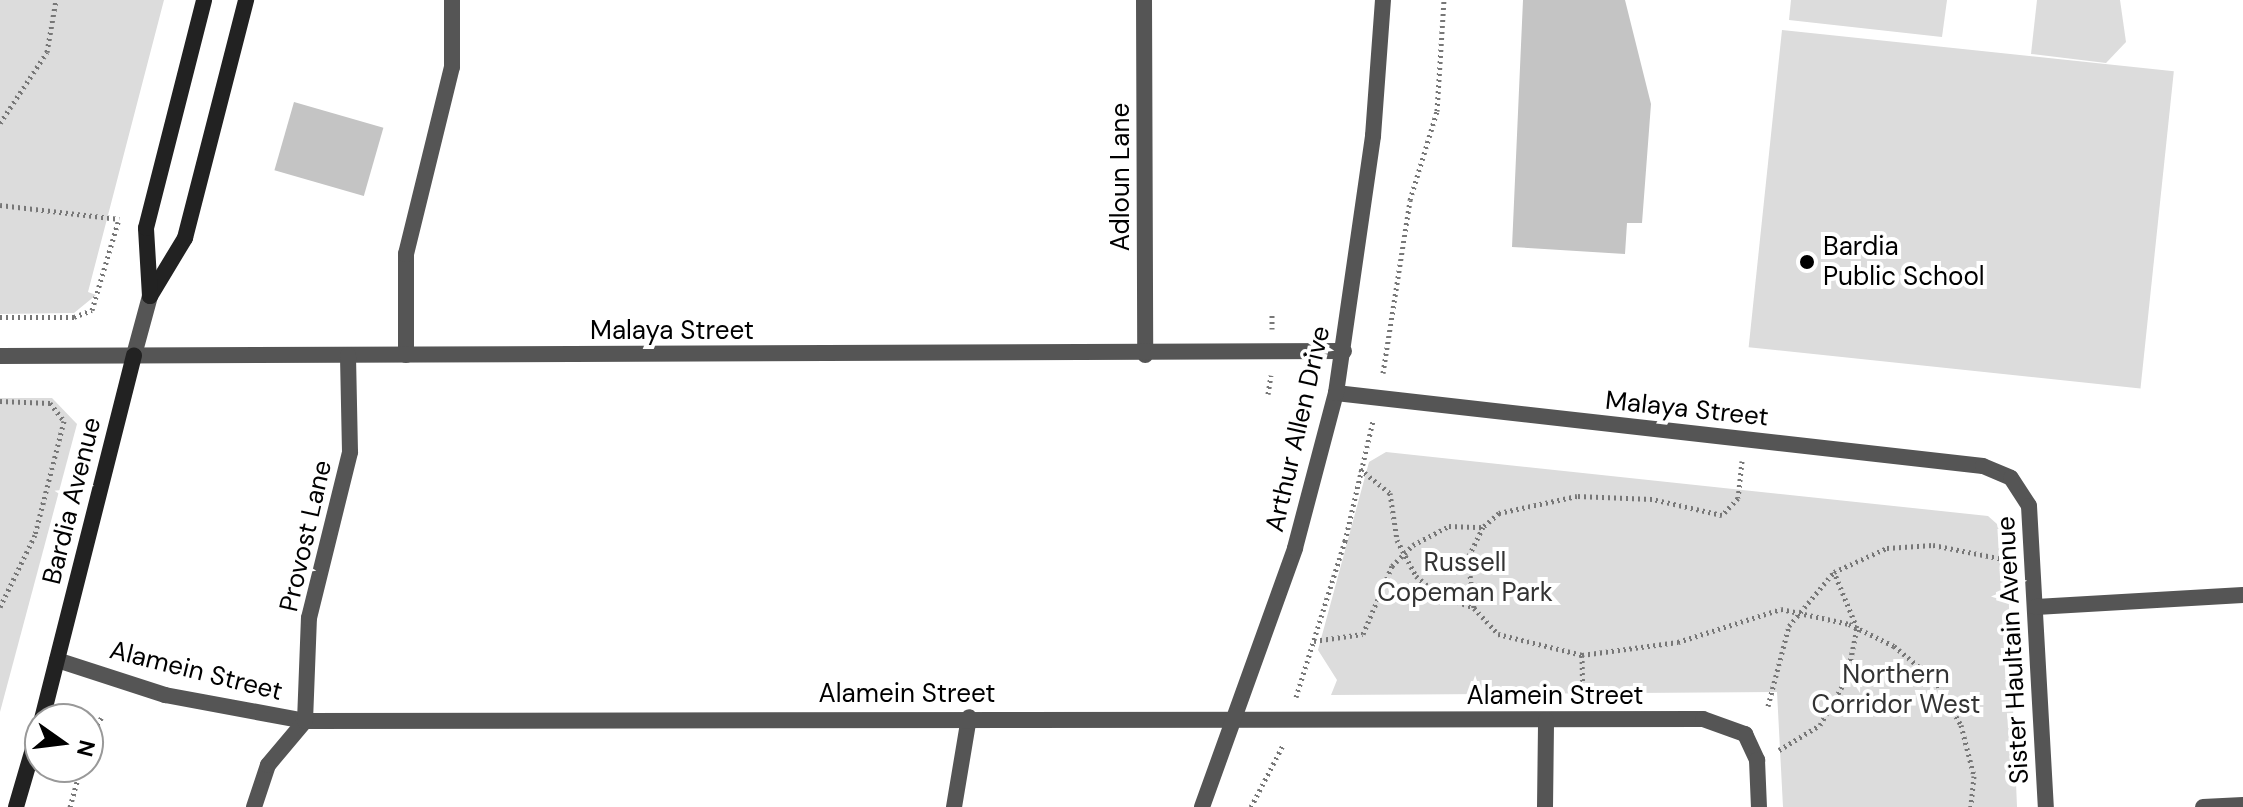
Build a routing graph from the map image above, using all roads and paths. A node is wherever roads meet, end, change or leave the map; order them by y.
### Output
1 (56, 0) edge
2 (204, 0) edge
3 (246, 0) edge
4 (452, 0) edge
5 (1144, 0) edge
6 (1383, 0) edge
7 (1444, 0) edge
8 (0, 123) edge
9 (0, 205) edge
10 (119, 219) dead end
11 (103, 285) dead end
12 (150, 296) junction
13 (0, 317) edge
14 (1344, 351) junction
15 (134, 355) junction
16 (348, 355) junction
17 (406, 355) junction
18 (1145, 355) junction
19 (0, 356) edge
20 (1336, 393) junction
21 (1378, 400) junction
22 (0, 401) edge
23 (1744, 440) junction
24 (1360, 469) junction
25 (2025, 491) joint
26 (1483, 527) junction
27 (1403, 551) junction
28 (2034, 556) junction
29 (1834, 572) junction
30 (2243, 595) edge
31 (0, 607) edge
32 (2036, 607) junction
33 (1474, 608) junction
34 (1799, 608) junction
35 (1857, 628) junction
36 (1314, 641) junction
37 (1582, 655) junction
38 (57, 660) junction
39 (1301, 677) dead end
40 (46, 703) edge
41 (1768, 706) dead end
42 (969, 717) junction
43 (1239, 718) junction
44 (1546, 720) junction
45 (1583, 720) junction
46 (305, 721) junction
47 (1756, 754) junction
48 (1280, 756) dead end
49 (24, 780) edge
50 (77, 783) edge
51 (2243, 805) edge
52 (16, 807) edge
53 (70, 807) edge
54 (254, 807) edge
55 (954, 807) edge
56 (1202, 807) edge
57 (1251, 807) edge
58 (1545, 807) edge
59 (1759, 807) edge
60 (1971, 807) edge
61 (2046, 807) edge
62 (2203, 807) edge

1 - 8 path
2 - 12 street, Bardia Avenue
3 - 12 street, Bardia Avenue
4 - 17 street
5 - 18 street, Adloun Lane
6 - 14 street, Arthur Allen Drive
7 - 21 path
9 - 10 path
11 - 13 path
12 - 15 street, Bardia Avenue
14 - 18 street, Malaya Street
14 - 20 street, Arthur Allen Drive
15 - 16 street, Malaya Street
15 - 19 street, Malaya Street
15 - 38 street, Bardia Avenue
16 - 17 street, Malaya Street
16 - 46 street, Provost Lane
17 - 18 street, Malaya Street
20 - 21 street, Malaya Street
20 - 43 street, Arthur Allen Drive
21 - 23 street, Malaya Street
21 - 24 path
22 - 31 path
23 - 25 street, Malaya Street
23 - 26 path
24 - 27 path
24 - 36 path
25 - 28 street, Sister Haultain Avenue
26 - 27 path
26 - 33 path
27 - 33 path
27 - 36 path
28 - 29 path
28 - 32 street, Sister Haultain Avenue
29 - 34 path
29 - 35 path
30 - 32 street
32 - 61 street, Sister Haultain Avenue
33 - 37 path
34 - 35 path
34 - 37 path
34 - 41 path
35 - 47 path
35 - 60 path
36 - 39 path
37 - 45 path
38 - 40 street, Bardia Avenue
38 - 46 street, Alamein Street
42 - 43 street, Alamein Street
42 - 46 street, Alamein Street
42 - 55 street
43 - 44 street, Alamein Street
43 - 56 street, Arthur Allen Drive
44 - 45 street, Alamein Street
44 - 58 street
45 - 47 street, Alamein Street
46 - 54 street
47 - 59 street
48 - 57 path
49 - 52 street
50 - 53 path
51 - 62 street

